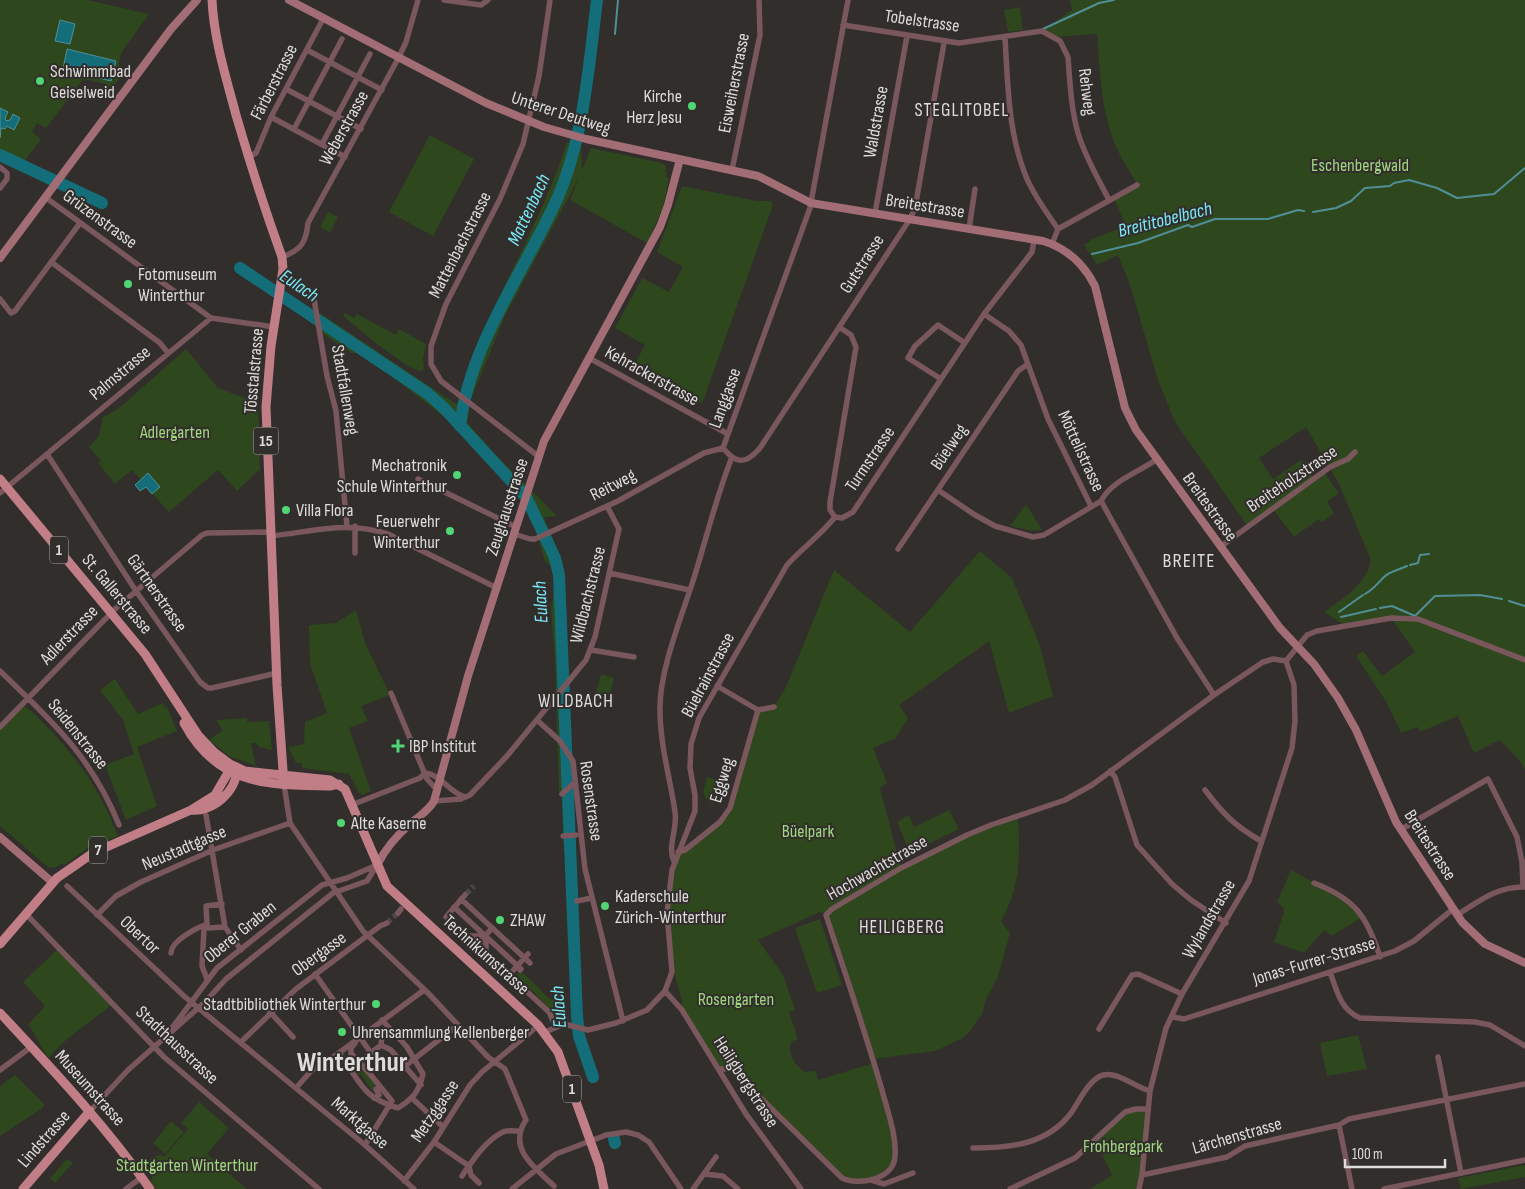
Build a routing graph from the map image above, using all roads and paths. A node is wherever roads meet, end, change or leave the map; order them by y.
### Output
1 (197, 0) edge
2 (212, 0) edge
3 (290, 0) edge
4 (418, 0) edge
5 (444, 0) edge
6 (488, 0) edge
7 (550, 0) edge
8 (759, 0) edge
9 (848, 0) edge
10 (324, 17) junction
11 (843, 25) junction
12 (907, 36) junction
13 (1005, 38) junction
14 (342, 39) dead end
15 (944, 43) junction
16 (307, 50) junction
17 (370, 54) dead end
18 (399, 57) junction
19 (330, 62) junction
20 (358, 77) junction
21 (286, 89) junction
22 (382, 90) junction
23 (309, 101) junction
24 (338, 116) junction
25 (271, 118) junction
26 (529, 122) junction
27 (294, 129) junction
28 (361, 129) junction
29 (322, 144) junction
30 (248, 157) junction
31 (346, 157) junction
32 (680, 160) junction
33 (0, 167) edge
34 (732, 170) junction
35 (1137, 184) dead end
36 (0, 188) edge
37 (975, 189) dead end
38 (45, 197) junction
39 (1109, 200) junction
40 (811, 203) junction
41 (875, 213) junction
42 (910, 219) junction
43 (80, 223) junction
44 (969, 229) junction
45 (1058, 229) junction
46 (1034, 240) junction
47 (1052, 244) junction
48 (282, 257) junction
49 (0, 258) edge
50 (51, 262) junction
51 (283, 279) junction
52 (0, 299) edge
53 (984, 314) junction
54 (211, 318) junction
55 (274, 327) junction
56 (839, 327) junction
57 (965, 343) junction
58 (168, 353) junction
59 (589, 358) junction
60 (1028, 364) junction
61 (941, 379) junction
62 (728, 434) junction
63 (723, 448) junction
64 (1355, 452) dead end
65 (47, 454) junction
66 (538, 456) junction
67 (732, 457) junction
68 (1157, 459) junction
69 (0, 479) edge
70 (418, 479) dead end
71 (3, 490) edge
72 (938, 490) junction
73 (1101, 501) junction
74 (607, 506) junction
75 (1091, 506) junction
76 (835, 517) junction
77 (347, 526) junction
78 (355, 526) junction
79 (515, 530) junction
80 (270, 534) junction
81 (1220, 547) junction
82 (898, 549) dead end
83 (355, 553) dead end
84 (609, 573) junction
85 (497, 588) junction
86 (690, 590) junction
87 (136, 591) junction
88 (111, 613) junction
89 (1297, 646) junction
90 (591, 650) junction
91 (634, 657) dead end
92 (1525, 660) edge
93 (1286, 661) junction
94 (0, 671) edge
95 (277, 673) junction
96 (717, 686) junction
97 (391, 693) dead end
98 (1214, 695) junction
99 (28, 698) junction
100 (774, 707) dead end
101 (758, 710) junction
102 (538, 721) junction
103 (0, 727) edge
104 (234, 771) junction
105 (1110, 771) junction
106 (425, 773) junction
107 (439, 780) junction
108 (284, 784) junction
109 (572, 785) dead end
110 (448, 788) junction
111 (437, 790) junction
112 (1205, 790) dead end
113 (562, 794) dead end
114 (467, 797) junction
115 (444, 800) junction
116 (434, 801) junction
117 (354, 804) junction
118 (206, 815) dead end
119 (290, 823) junction
120 (119, 825) dead end
121 (1400, 830) junction
122 (576, 835) dead end
123 (563, 836) dead end
124 (0, 837) edge
125 (1261, 841) junction
126 (213, 850) junction
127 (678, 852) junction
128 (1524, 862) edge
129 (674, 863) junction
130 (376, 864) junction
131 (52, 882) junction
132 (1314, 883) dead end
133 (330, 884) junction
134 (67, 886) dead end
135 (1524, 886) edge
136 (339, 893) junction
137 (592, 898) junction
138 (577, 901) dead end
139 (222, 904) junction
140 (454, 907) junction
141 (1455, 912) junction
142 (25, 913) junction
143 (97, 915) junction
144 (444, 918) dead end
145 (1226, 922) junction
146 (387, 923) tunnel mouth
147 (207, 924) junction
148 (225, 927) junction
149 (492, 928) junction
150 (369, 935) junction
151 (460, 936) dead end
152 (486, 936) junction
153 (0, 944) edge
154 (474, 949) dead end
155 (240, 950) junction
156 (171, 953) dead end
157 (486, 956) dead end
158 (1380, 957) junction
159 (1525, 963) edge
160 (519, 968) junction
161 (1330, 972) junction
162 (315, 974) junction
163 (207, 979) junction
164 (424, 990) junction
165 (665, 991) junction
166 (1182, 994) junction
167 (195, 1004) junction
168 (270, 1012) junction
169 (0, 1014) edge
170 (1173, 1017) junction
171 (382, 1020) junction
172 (553, 1021) dead end
173 (623, 1021) junction
174 (458, 1024) junction
175 (374, 1026) junction
176 (390, 1029) junction
177 (1099, 1029) dead end
178 (533, 1030) dead end
179 (545, 1032) junction
180 (382, 1036) junction
181 (293, 1037) dead end
182 (359, 1037) junction
183 (162, 1042) junction
184 (241, 1042) junction
185 (381, 1045) junction
186 (1525, 1046) edge
187 (31, 1047) junction
188 (155, 1048) junction
189 (339, 1053) junction
190 (351, 1053) junction
191 (369, 1055) junction
192 (1438, 1057) dead end
193 (415, 1058) junction
194 (496, 1061) junction
195 (405, 1066) junction
196 (351, 1068) junction
197 (719, 1069) junction
198 (0, 1070) edge
199 (370, 1074) junction
200 (1525, 1084) edge
201 (421, 1085) junction
202 (296, 1088) junction
203 (378, 1088) junction
204 (1150, 1091) junction
205 (374, 1098) junction
206 (413, 1099) junction
207 (1446, 1101) junction
208 (390, 1106) junction
209 (1148, 1109) junction
210 (90, 1111) junction
211 (1339, 1125) junction
212 (442, 1126) junction
213 (519, 1131) junction
214 (434, 1142) junction
215 (587, 1143) junction
216 (365, 1145) junction
217 (973, 1148) dead end
218 (716, 1157) dead end
219 (1525, 1160) edge
220 (469, 1166) junction
221 (536, 1169) junction
222 (912, 1173) dead end
223 (704, 1174) junction
224 (1461, 1174) junction
225 (1142, 1175) junction
226 (462, 1176) dead end
227 (142, 1177) junction
228 (871, 1180) junction
229 (479, 1183) dead end
230 (405, 1185) edge
231 (554, 1186) dead end
232 (23, 1189) edge
233 (126, 1189) edge
234 (150, 1189) edge
235 (319, 1189) edge
236 (414, 1189) edge
237 (512, 1189) edge
238 (604, 1189) edge
239 (681, 1189) edge
240 (693, 1189) edge
241 (738, 1189) edge
242 (801, 1189) edge
243 (1010, 1189) edge
244 (1138, 1189) edge
245 (1352, 1189) edge
246 (1384, 1189) edge

1 - 38 main road
2 - 30 main road, Tösstalstrasse / 15
3 - 10 main road, Unterer Deutweg
4 - 18 street, Weberstrasse
5 - 6 street
7 - 26 street, Mattenbachstrasse
8 - 34 street, Eisweiherstrasse
9 - 11 street, Langgasse
10 - 16 street, Färberstrasse
10 - 18 main road, Unterer Deutweg
11 - 12 street, Tobelstrasse
11 - 40 street, Langgasse
12 - 15 street, Tobelstrasse
12 - 41 street, Waldstrasse
13 - 15 street, Tobelstrasse
13 - 39 street, Rehweg
13 - 45 street
14 - 19 street
15 - 42 street, Gutstrasse
16 - 19 street
16 - 21 street, Färberstrasse
17 - 20 street
18 - 22 street, Weberstrasse
18 - 26 main road, Unterer Deutweg
19 - 20 street
19 - 23 street
20 - 22 street
20 - 24 street
21 - 23 street
21 - 25 street, Färberstrasse
22 - 28 street, Weberstrasse
23 - 24 street
23 - 27 street
24 - 28 street
24 - 29 street
25 - 27 street
25 - 30 street, Färberstrasse
26 - 32 main road, Unterer Deutweg
26 - 66 street, Mattenbachstrasse
27 - 29 street
28 - 31 street, Weberstrasse
29 - 31 street
30 - 48 main road, Tösstalstrasse / 15
31 - 48 street, Weberstrasse
32 - 34 main road, Unterer Deutweg
32 - 59 main road, Zeughausstrasse
33 - 36 street
34 - 40 main road, Unterer Deutweg
35 - 39 street
37 - 44 street
38 - 43 street, Grüzenstrasse
38 - 49 main road
39 - 45 street
40 - 41 main road, Breitestrasse
40 - 62 street, Langgasse
41 - 42 main road, Breitestrasse
42 - 44 main road, Breitestrasse
42 - 56 street, Gutstrasse
43 - 50 street
43 - 54 street, Grüzenstrasse
44 - 46 main road, Breitestrasse
45 - 47 street
46 - 47 main road, Breitestrasse
46 - 53 street, Turmstrasse
47 - 68 main road, Breitestrasse
48 - 51 main road, Tösstalstrasse / 15
50 - 52 street
50 - 58 street
51 - 55 main road, Tösstalstrasse / 15
51 - 77 street, Stadtfallenweg
53 - 57 street, Turmstrasse
53 - 60 street, Möttelistrasse
54 - 55 street
54 - 58 street, Palmstrasse
55 - 80 main road, Tösstalstrasse / 15
56 - 67 street, Gutstrasse
56 - 76 street, Turmstrasse
57 - 61 street, Turmstrasse
57 - 61 street
58 - 65 street, Palmstrasse
59 - 62 street, Kehrackerstrasse
59 - 66 main road, Zeughausstrasse
60 - 72 street, Büelweg
60 - 75 street, Möttelistrasse
61 - 76 street, Turmstrasse
62 - 63 street, Langgasse
63 - 67 street, Langgasse
63 - 74 street, Reitweg
64 - 81 street, Breiteholzstrasse
65 - 71 street, Palmstrasse
65 - 87 street, Gärtnerstrasse
66 - 79 main road, Zeughausstrasse
67 - 86 street
68 - 73 street
68 - 81 main road, Breitestrasse
69 - 71 main road, St. Gallerstrasse / 1
70 - 79 street, Reitweg
71 - 88 main road, St. Gallerstrasse / 1
72 - 75 street
72 - 82 street, Büelweg
73 - 75 street, Möttelistrasse
73 - 98 street, Möttelistrasse
74 - 79 street, Reitweg
74 - 84 street, Wildbachstrasse
76 - 96 street, Büelrainstrasse
77 - 78 street, Adlerstrasse
77 - 80 street, Adlerstrasse
78 - 83 street
78 - 85 street, Adlerstrasse
79 - 85 main road, Zeughausstrasse
80 - 87 street, Adlerstrasse
80 - 95 main road, Tösstalstrasse / 15
81 - 89 main road, Breitestrasse
84 - 86 street
84 - 90 street, Wildbachstrasse
85 - 107 main road, Zeughausstrasse
86 - 129 street
87 - 88 street, Adlerstrasse
87 - 95 street, Gärtnerstrasse
88 - 99 street, Adlerstrasse
88 - 104 main road, St. Gallerstrasse / 1
89 - 92 street
89 - 93 street
89 - 121 main road, Breitestrasse
90 - 91 street
90 - 102 street, Wildbachstrasse
93 - 98 street, Hochwachtstrasse
93 - 125 street, Wylandstrasse
94 - 99 street, Seidenstrasse
95 - 108 main road, Tösstalstrasse / 15
96 - 101 street
96 - 127 street, Büelrainstrasse
97 - 106 street
98 - 105 street, Hochwachtstrasse
99 - 103 street, Adlerstrasse
99 - 120 street, Seidenstrasse
100 - 101 street
101 - 127 street, Eggweg
102 - 114 street, Wildbachstrasse
102 - 137 street, Rosenstrasse
104 - 108 main road, 1
104 - 131 main road, 7
105 - 145 street
105 - 228 street, Hochwachtstrasse
106 - 107 street
106 - 111 street
106 - 117 street
107 - 110 street
107 - 111 main road, Zeughausstrasse
108 - 117 main road, Technikumstrasse / 1
108 - 119 street, Tösstalstrasse
109 - 113 street
110 - 114 street
110 - 115 street
111 - 116 main road, Zeughausstrasse
112 - 125 street
114 - 115 street
115 - 116 street
116 - 130 main road, Zeughausstrasse
117 - 130 main road, Technikumstrasse / 1
118 - 126 street
119 - 126 street, Neustadtgasse
119 - 133 street, Tösstalstrasse
121 - 128 street
121 - 141 main road, Breitestrasse
122 - 123 street
124 - 131 main road
125 - 145 street, Wylandstrasse
126 - 139 street
126 - 143 street, Neustadtgasse
127 - 129 street, Büelrainstrasse
128 - 135 street
129 - 165 street, Büelrainstrasse
130 - 133 street, Oberer Graben
130 - 136 street
130 - 179 main road, Technikumstrasse / 1
131 - 142 main road, 7
132 - 158 street
133 - 136 street, Tösstalstrasse
133 - 155 street, Oberer Graben
134 - 143 street, Obertor
135 - 141 street, Jonas-Furrer-Strasse
136 - 150 street, Tösstalstrasse
136 - 167 street
137 - 138 street
137 - 173 street, Rosenstrasse
139 - 147 street
139 - 148 street
140 - 144 street
140 - 149 street
140 - 152 street
141 - 158 street, Jonas-Furrer-Strasse
141 - 159 main road, Breitestrasse
142 - 153 main road, 7
142 - 188 street, Stadthausstrasse
143 - 167 street, Obertor
145 - 166 street, Wylandstrasse
146 - 150 street, Obergasse
147 - 148 street
147 - 156 street
147 - 163 street
148 - 155 street
149 - 152 street
149 - 160 street
150 - 162 street, Obergasse
150 - 164 street, Tösstalstrasse
151 - 152 street
152 - 154 street
152 - 157 street
152 - 160 street
155 - 163 street, Oberer Graben
158 - 161 street, Jonas-Furrer-Strasse
160 - 172 street
161 - 170 street, Jonas-Furrer-Strasse
161 - 186 street
162 - 168 street, Obergasse
162 - 182 street
163 - 167 street, Oberer Graben
164 - 171 street
164 - 174 street, Tösstalstrasse
165 - 173 street
165 - 197 street, Heiligbergstrasse
166 - 170 street, Wylandstrasse
166 - 177 street
167 - 183 street, Oberer Graben
167 - 183 street
167 - 184 street, Marktgasse
168 - 181 street
168 - 184 street, Obergasse
169 - 187 main road, Museumstrasse
170 - 204 street, Wylandstrasse
171 - 175 street
171 - 176 street
173 - 179 street
174 - 193 street
174 - 194 street, Tösstalstrasse
175 - 180 street
175 - 182 street
176 - 180 street
176 - 193 street
178 - 194 street, Metzggasse
179 - 215 main road, Technikumstrasse / 1
180 - 185 street
182 - 189 street
182 - 190 street
182 - 191 street
183 - 188 street, Lindstrasse
184 - 202 street, Marktgasse
185 - 191 street
185 - 195 street
187 - 198 street
187 - 210 main road, Museumstrasse
188 - 210 street, Lindstrasse
188 - 235 street, Stadthausstrasse
189 - 190 street
189 - 196 street
189 - 202 street
190 - 191 street
190 - 196 street
190 - 199 street
191 - 199 street
192 - 207 street
193 - 195 street
193 - 201 street
194 - 212 street, Metzggasse
194 - 213 street, Tösstalstrasse
195 - 201 street
196 - 205 street
197 - 228 street
197 - 242 street, Heiligbergstrasse
199 - 203 street
200 - 207 street, Lärchenstrasse
201 - 206 street
202 - 216 street, Marktgasse
203 - 205 street
203 - 208 street
204 - 209 street, Wylandstrasse
204 - 217 street
205 - 208 street
206 - 208 street
206 - 212 street
207 - 211 street, Lärchenstrasse
207 - 224 street
208 - 216 street
209 - 225 street, Wylandstrasse
209 - 243 street
210 - 227 main road, Museumstrasse
210 - 232 main road, Lindstrasse
211 - 225 street, Lärchenstrasse
211 - 245 street
212 - 214 street, Metzggasse
213 - 220 street
213 - 221 street
214 - 220 street
214 - 230 street, Metzggasse
215 - 221 street
215 - 238 main road, Technikumstrasse / 1
215 - 239 street
216 - 230 street, Marktgasse
218 - 223 street
219 - 224 street
220 - 226 street
220 - 229 street
221 - 231 street
221 - 237 street
222 - 228 street
223 - 240 street
223 - 241 street
224 - 246 street
225 - 244 street, Wylandstrasse
227 - 233 street
227 - 234 main road, Museumstrasse
230 - 236 street, Marktgasse

